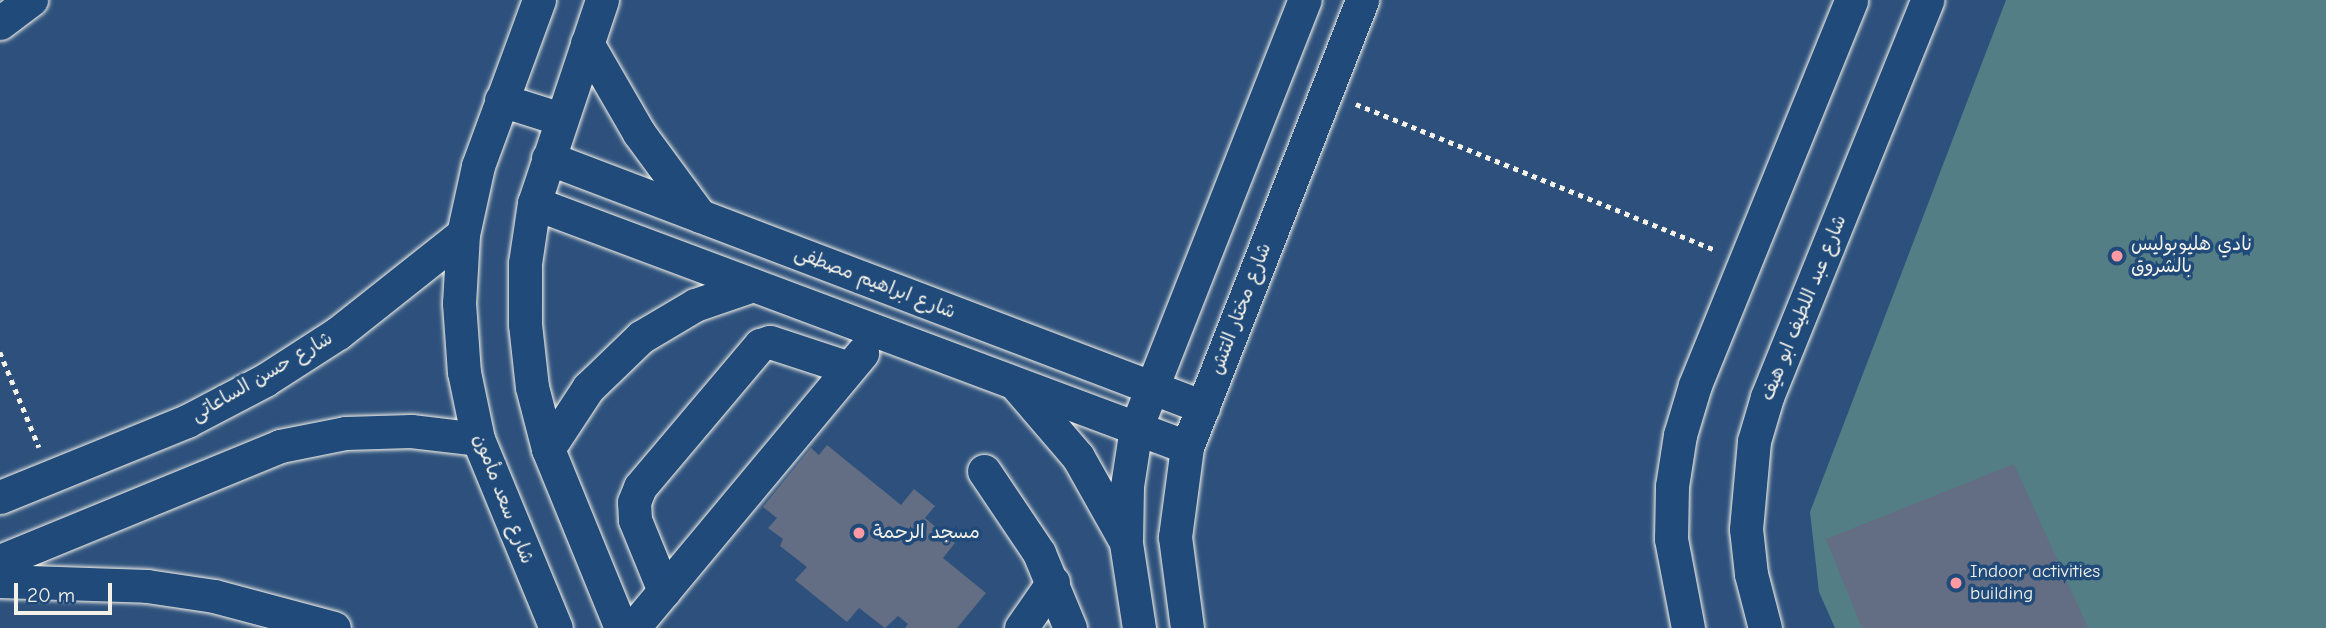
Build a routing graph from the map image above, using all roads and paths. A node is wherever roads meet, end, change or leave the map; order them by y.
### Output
1 (31, 0) edge
2 (539, 0) edge
3 (602, 0) edge
4 (1305, 0) edge
5 (1362, 0) edge
6 (1851, 0) edge
7 (1927, 0) edge
8 (0, 23) edge
9 (587, 43) junction
10 (1326, 92) junction
11 (501, 100) junction
12 (561, 119) junction
13 (548, 158) junction
14 (534, 203) junction
15 (700, 216) junction
16 (463, 234) junction
17 (1745, 262) junction
18 (753, 285) junction
19 (879, 332) junction
20 (0, 352) edge
21 (849, 368) junction
22 (1014, 383) junction
23 (1150, 387) junction
24 (1203, 407) junction
25 (1136, 428) junction
26 (478, 439) junction
27 (1187, 447) junction
28 (548, 449) junction
29 (984, 471) dead end
30 (51, 477) junction
31 (0, 497) edge
32 (1126, 543) junction
33 (0, 561) edge
34 (0, 581) edge
35 (1054, 582) junction
36 (664, 591) junction
37 (334, 628) edge
38 (556, 628) edge
39 (621, 628) edge
40 (633, 628) edge
41 (1021, 628) edge
42 (1070, 628) edge
43 (1139, 628) edge
44 (1187, 628) edge
45 (1688, 628) edge
46 (1765, 628) edge

1 - 8 street
2 - 11 street, شارع سعد مأمون
3 - 9 street
4 - 23 street
5 - 10 street, شارع مختار التتش
6 - 17 street
7 - 46 street, شارع عبد اللطيف ابو هيف
9 - 12 street
9 - 15 street
10 - 17 path
10 - 24 street, شارع مختار التتش
11 - 12 street
11 - 16 street, شارع سعد مأمون
12 - 13 street
13 - 14 street
13 - 15 street, شارع ابراهيم مصطفى
14 - 18 street
14 - 28 street
15 - 23 street, شارع ابراهيم مصطفى
16 - 26 street, شارع سعد مأمون
16 - 30 street, شارع حسن الساعاتى
17 - 45 street
18 - 19 street
18 - 28 street
19 - 21 street
19 - 22 street
20 - 30 path
21 - 36 street
21 - 36 street
22 - 25 street
22 - 32 street
23 - 24 street, شارع ابراهيم مصطفى
23 - 25 street
24 - 27 street, شارع مختار التتش
25 - 27 street
25 - 32 street
26 - 33 street
26 - 38 street, شارع سعد مأمون
27 - 44 street, شارع مختار التتش
28 - 39 street
29 - 35 street
30 - 31 street, شارع حسن الساعاتى
32 - 43 street
34 - 37 street
35 - 41 street
35 - 42 street
36 - 40 street

